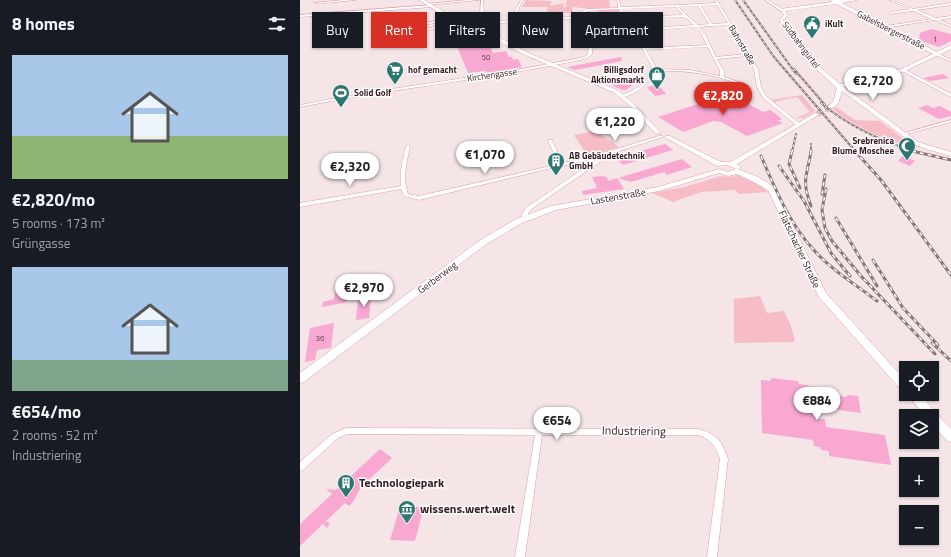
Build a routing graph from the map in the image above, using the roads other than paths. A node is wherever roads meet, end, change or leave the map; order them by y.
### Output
1 (354, 0) edge
2 (421, 0) edge
3 (478, 0) edge
4 (482, 0) edge
5 (522, 0) edge
6 (618, 0) edge
7 (766, 0) edge
8 (855, 0) edge
9 (891, 0) edge
10 (317, 1) edge
11 (834, 1) edge
12 (716, 2) edge
13 (699, 4) junction
14 (951, 4) edge
15 (429, 5) junction
16 (677, 6) junction
17 (313, 7) dead end
18 (620, 8) junction
19 (913, 9) junction
20 (782, 10) junction
21 (441, 12) edge
22 (482, 12) edge
23 (516, 12) edge
24 (583, 12) edge
25 (622, 12) edge
26 (890, 13) dead end
27 (300, 16) edge
28 (686, 16) junction
29 (663, 17) edge
30 (951, 17) edge
31 (936, 20) junction
32 (730, 24) junction
33 (712, 26) junction
34 (951, 26) edge
35 (697, 27) junction
36 (885, 27) junction
37 (663, 29) edge
38 (500, 39) edge
39 (507, 43) joint
40 (709, 46) junction
41 (951, 47) edge
42 (591, 48) edge
43 (644, 49) joint
44 (937, 54) junction
45 (748, 55) junction
46 (715, 58) junction
47 (951, 61) edge
48 (552, 65) junction
49 (654, 70) junction
50 (904, 70) junction
51 (722, 78) junction
52 (759, 87) junction
53 (840, 87) junction
54 (750, 88) junction
55 (706, 91) dead end
56 (623, 96) junction
57 (851, 96) junction
58 (951, 96) edge
59 (837, 98) junction
60 (300, 106) edge
61 (830, 107) tunnel mouth
62 (817, 114) tunnel mouth
63 (644, 116) junction
64 (951, 121) edge
65 (798, 124) junction
66 (600, 132) dead end
67 (903, 134) junction
68 (662, 135) junction
69 (550, 141) dead end
70 (408, 146) dead end
71 (951, 154) edge
72 (601, 155) junction
73 (562, 165) junction
74 (720, 168) junction
75 (734, 168) junction
76 (403, 187) junction
77 (300, 205) edge
78 (521, 220) junction
79 (300, 379) edge
80 (899, 380) edge
81 (918, 401) edge
82 (926, 409) edge
83 (939, 424) edge
84 (539, 431) junction
85 (951, 437) edge
86 (300, 467) edge
87 (520, 557) edge
88 (712, 557) edge

1 - 10 street
2 - 15 street, Flatschacher Straße
3 - 15 street
4 - 22 street
5 - 23 street
6 - 18 street
7 - 20 street
8 - 11 street
9 - 19 street
10 - 17 street
11 - 20 street
11 - 36 street, Gabelsbergerstraße
12 - 13 street
12 - 32 street, Bahnstraße
13 - 16 street
13 - 33 street
14 - 19 street
15 - 21 street, Flatschacher Straße
15 - 27 street
16 - 18 street
16 - 28 street
18 - 24 street
18 - 25 street
19 - 26 street
19 - 31 street
20 - 53 street, Südbahngürtel
28 - 29 street
28 - 35 street
30 - 31 street
31 - 34 street
31 - 36 street
32 - 33 street
32 - 45 street, Bahnstraße
33 - 35 street
35 - 37 street
35 - 40 street
36 - 44 street, Gabelsbergerstraße
38 - 39 street, Flatschacher Straße
39 - 48 street, Flatschacher Straße
40 - 43 street
40 - 46 street
41 - 44 street
42 - 48 street, Kirchengasse
43 - 49 street
44 - 47 street, Gabelsbergerstraße
44 - 50 street
45 - 46 street
45 - 52 street, Bahnstraße
46 - 51 street
48 - 56 street, Flatschacher Straße
48 - 60 street, Kirchengasse
49 - 51 street
49 - 56 street
50 - 53 street
50 - 58 street
51 - 54 street
52 - 54 street
52 - 65 street, Bahnstraße
53 - 57 street, Südbahngürtel
53 - 59 street
54 - 55 street
56 - 63 street, Flatschacher Straße
57 - 59 street
57 - 67 street, Südbahngürtel
59 - 61 street
62 - 65 street
63 - 66 street
63 - 68 street, Flatschacher Straße
64 - 67 street
65 - 75 street
67 - 71 street, Südbahngürtel
68 - 72 street
68 - 74 street, Flatschacher Straße
69 - 73 street
70 - 76 street
72 - 73 street
72 - 78 street
73 - 76 street
74 - 75 street, Flatschacher Straße
74 - 78 street, Lastenstraße
75 - 80 street, Flatschacher Straße
76 - 77 street
78 - 79 street, Gerberweg
81 - 82 street
83 - 85 street
84 - 86 street, Industriering
84 - 87 street
84 - 88 street, Industriering

